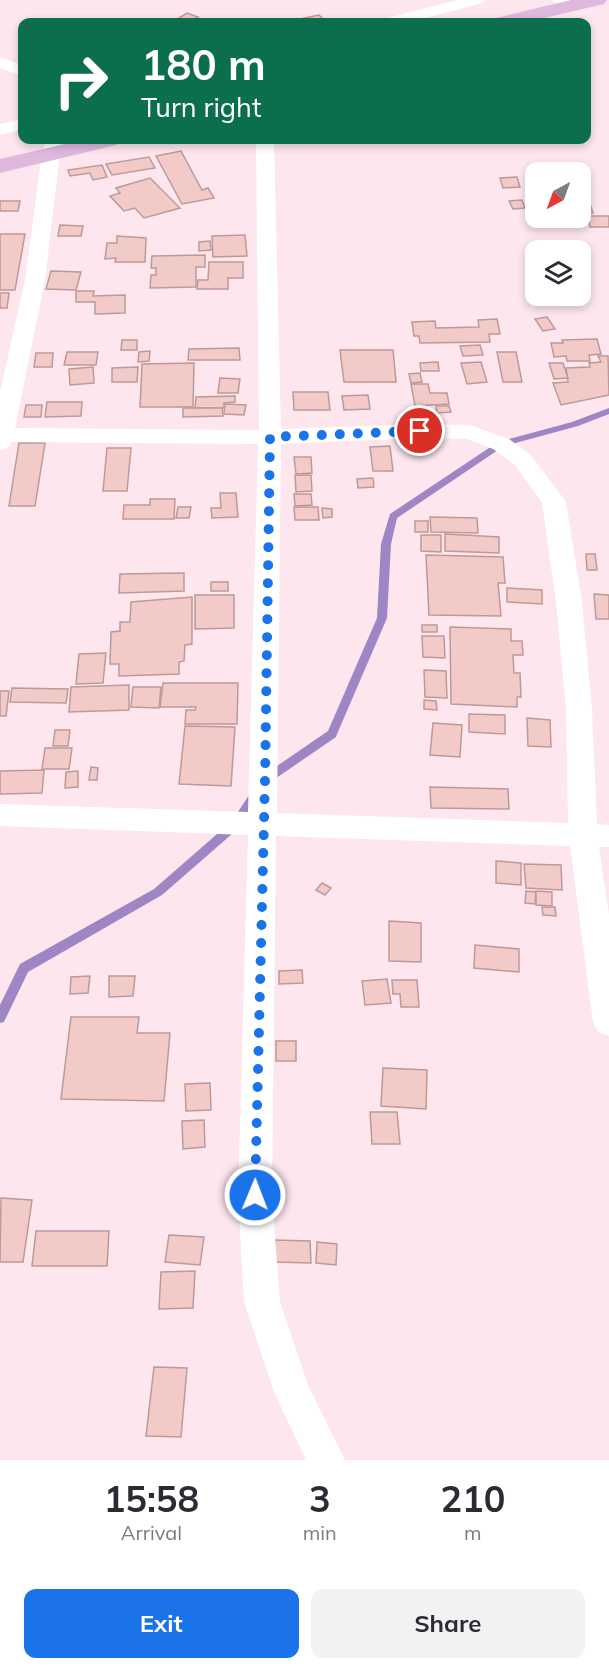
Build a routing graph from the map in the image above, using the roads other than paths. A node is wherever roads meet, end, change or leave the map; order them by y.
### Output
1 (477, 0) edge
2 (560, 0) edge
3 (592, 1) edge
4 (609, 14) edge
5 (408, 18) edge
6 (520, 18) edge
7 (591, 18) edge
8 (0, 62) edge
9 (18, 69) edge
10 (18, 124) edge
11 (0, 130) edge
12 (47, 144) edge
13 (266, 144) edge
14 (0, 148) edge
15 (0, 166) edge
16 (270, 437) junction
17 (0, 438) edge
18 (0, 815) edge
19 (264, 822) junction
20 (596, 835) edge
21 (609, 1022) edge
22 (326, 1460) edge

1 - 5 street
2 - 3 street
3 - 6 main road
4 - 7 main road
8 - 9 street
10 - 11 street
12 - 14 main road
12 - 15 main road
12 - 17 street
13 - 16 street
16 - 17 street
16 - 19 street
16 - 20 street
18 - 19 street
19 - 20 street
19 - 22 street
20 - 21 street

